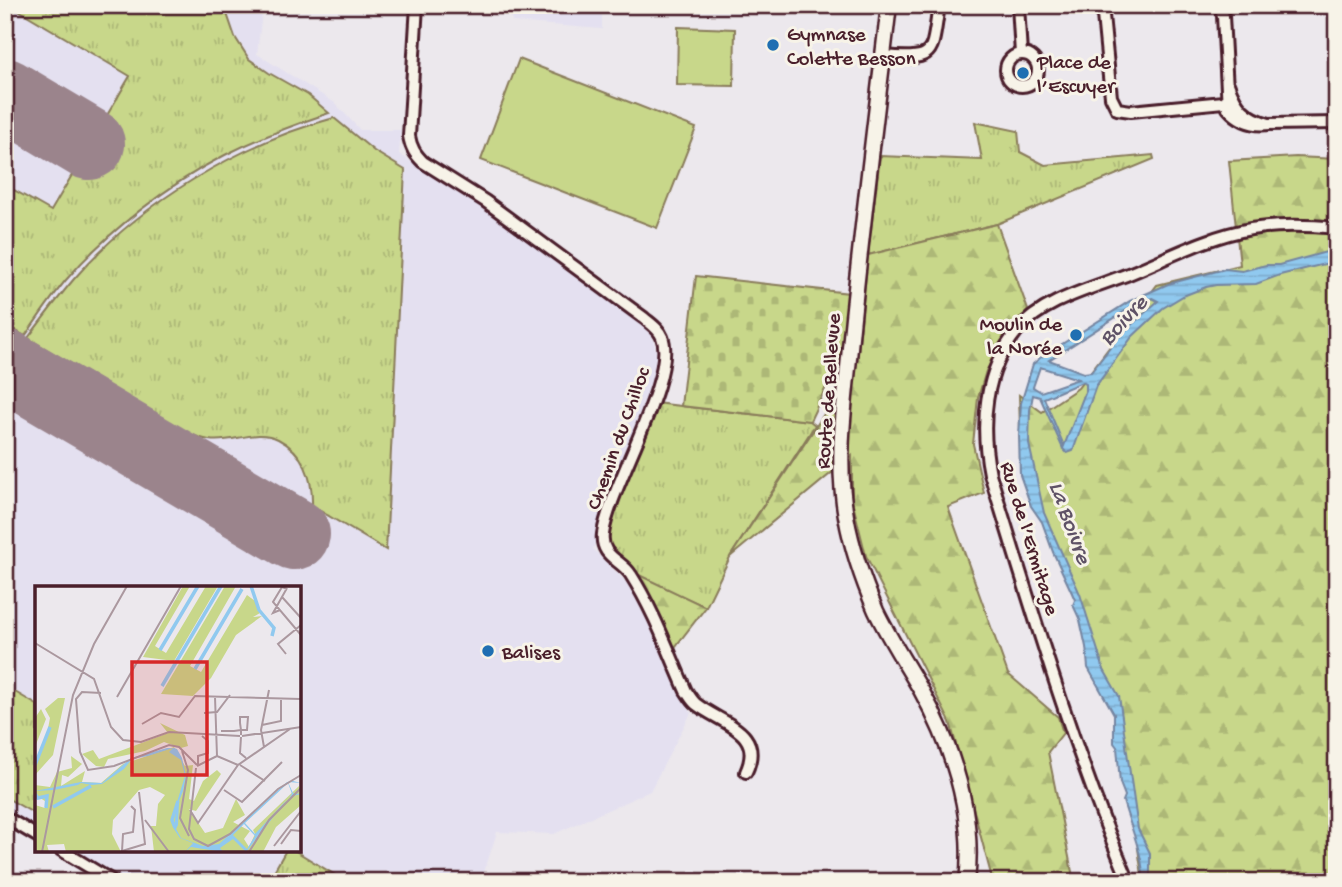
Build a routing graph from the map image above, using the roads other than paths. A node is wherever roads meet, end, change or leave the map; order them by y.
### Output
1 (417, 5) edge
2 (889, 5) edge
3 (939, 5) edge
4 (1018, 5) edge
5 (1102, 5) edge
6 (1220, 5) edge
7 (1021, 54) dead end
8 (882, 55) junction
9 (1231, 102) junction
10 (1337, 123) edge
11 (1337, 228) edge
12 (746, 772) dead end
13 (5, 817) edge
14 (35, 835) edge
15 (64, 852) edge
16 (114, 882) edge
17 (967, 882) edge
18 (1129, 882) edge

1 - 12 street, Chemin du Chilloc
2 - 8 street, Route de Bellevue
3 - 8 street
4 - 7 street
5 - 9 street
6 - 9 street
8 - 17 street, Route de Bellevue
9 - 10 street
11 - 18 street, Rue de l’Ermitage
13 - 14 street
15 - 16 street

